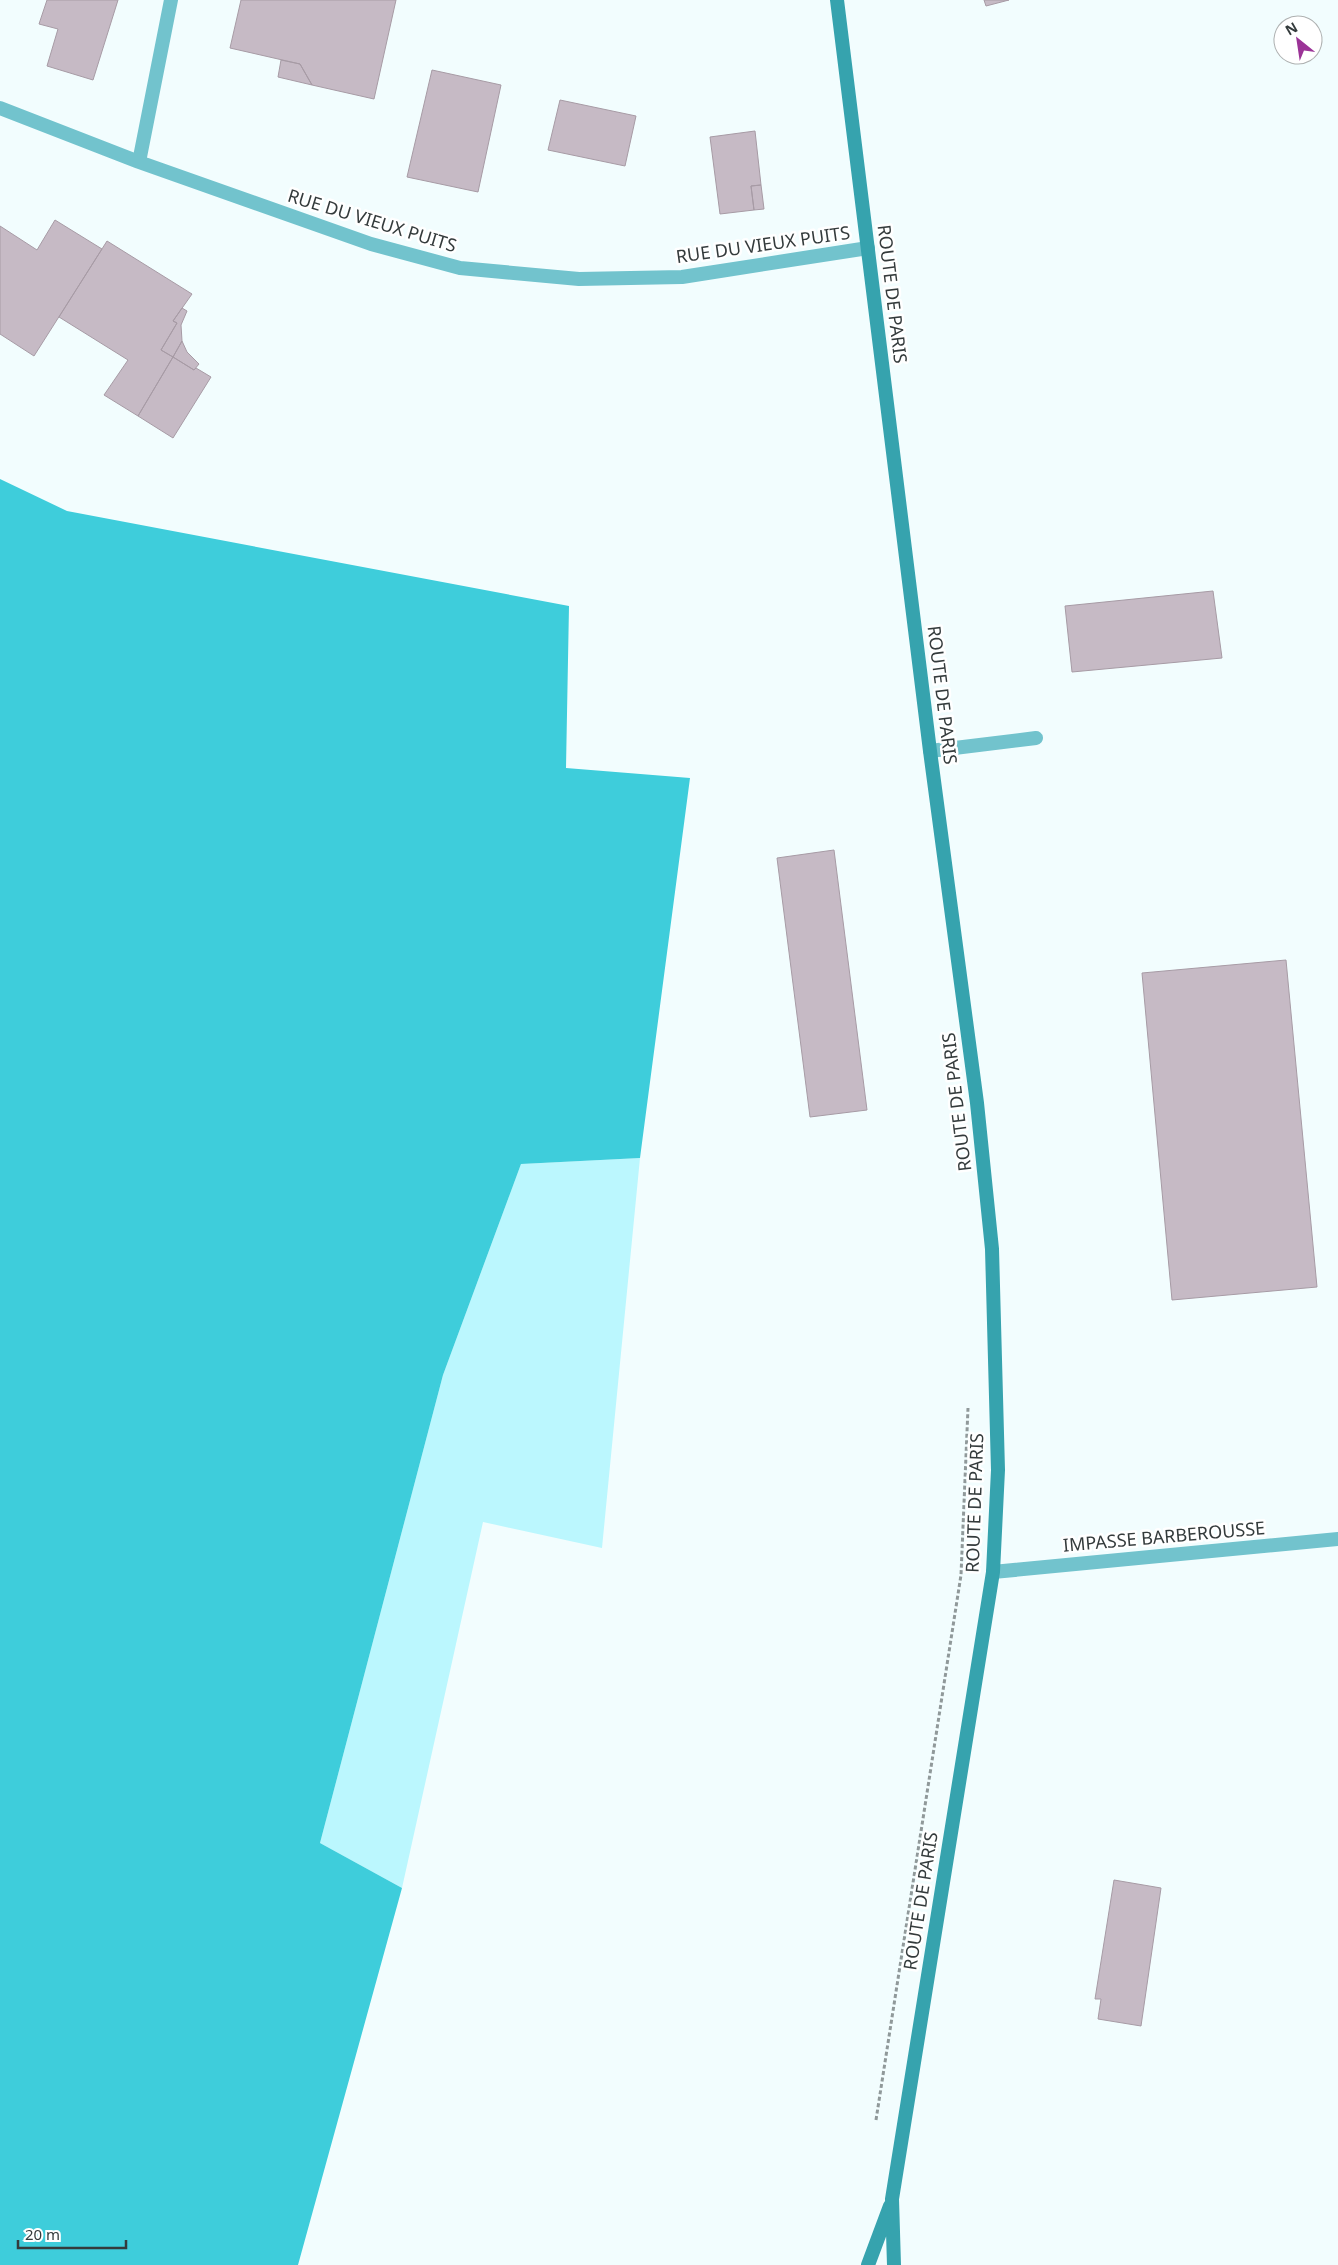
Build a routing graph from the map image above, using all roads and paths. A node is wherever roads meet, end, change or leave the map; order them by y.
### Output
1 (171, 0) edge
2 (837, 0) edge
3 (0, 108) edge
4 (139, 162) junction
5 (868, 248) junction
6 (1036, 738) dead end
7 (930, 750) junction
8 (968, 1405) dead end
9 (1338, 1539) edge
10 (993, 1572) junction
11 (876, 2123) dead end
12 (892, 2198) junction
13 (868, 2265) edge
14 (894, 2265) edge

1 - 4 street
2 - 5 main road, ROUTE DE PARIS
3 - 4 street, RUE DU VIEUX PUITS
4 - 5 street, RUE DU VIEUX PUITS
5 - 7 main road, ROUTE DE PARIS
6 - 7 street
7 - 10 main road, ROUTE DE PARIS
8 - 11 path
9 - 10 street, IMPASSE BARBEROUSSE
10 - 12 main road, ROUTE DE PARIS
12 - 13 main road, ROUTE DE PARIS
12 - 14 main road, ROUTE DE PARIS

